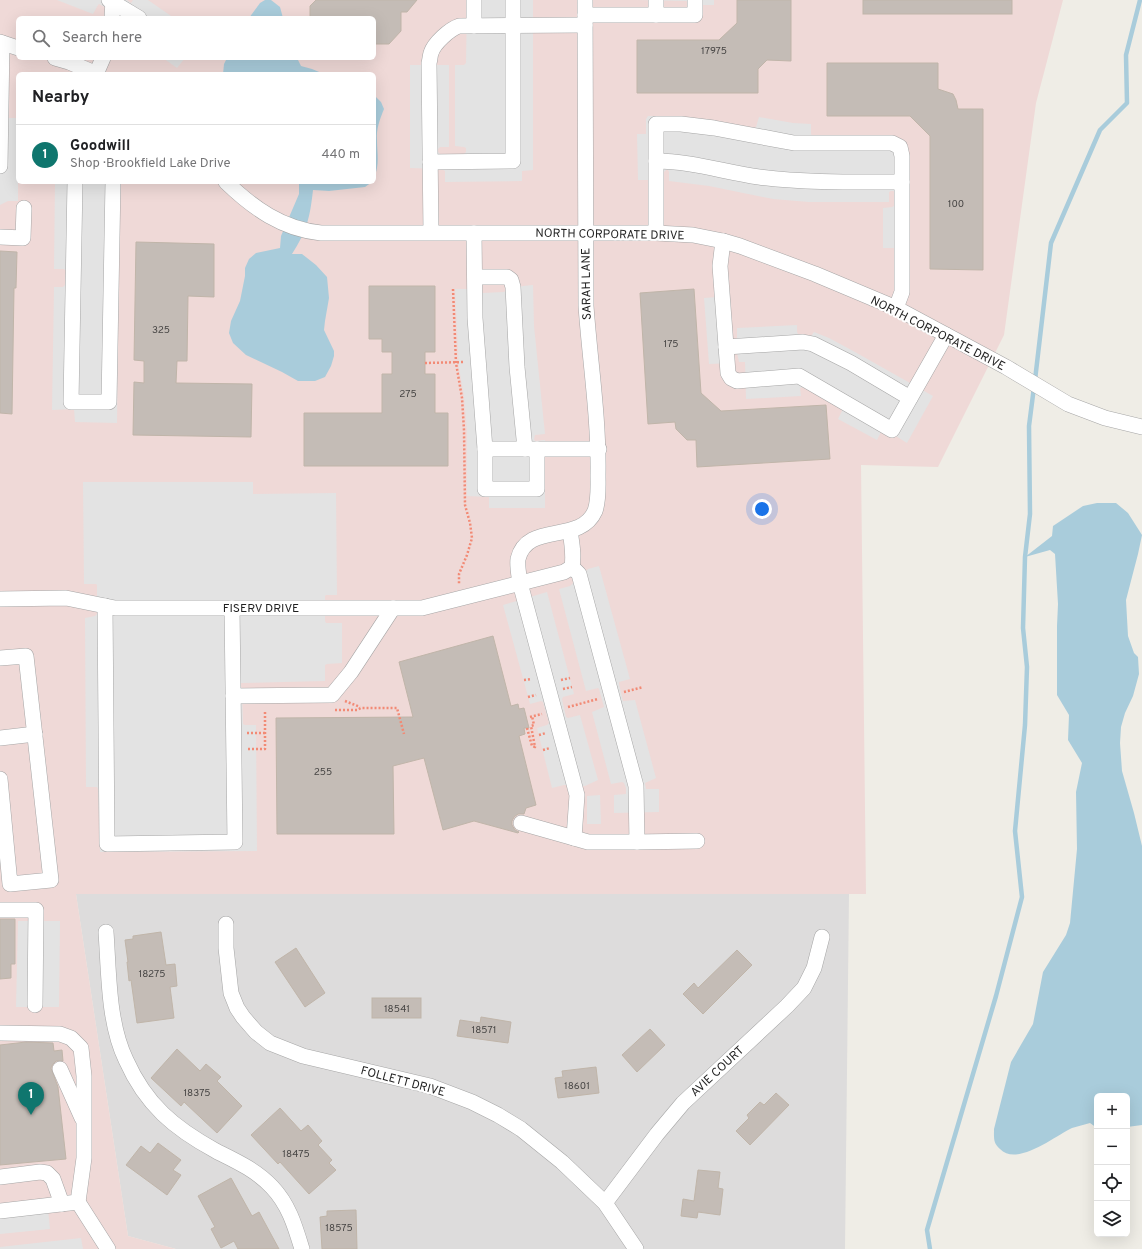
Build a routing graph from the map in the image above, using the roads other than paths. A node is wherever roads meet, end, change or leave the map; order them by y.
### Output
1 (474, 0) edge
2 (513, 0) edge
3 (695, 0) edge
4 (112, 1) edge
5 (656, 7) edge
6 (585, 13) edge
7 (112, 16) edge
8 (136, 16) edge
9 (474, 26) junction
10 (513, 26) junction
11 (1, 43) edge
12 (16, 47) edge
13 (62, 60) edge
14 (102, 60) edge
15 (92, 72) edge
16 (98, 72) edge
17 (0, 125) edge
18 (656, 161) junction
19 (430, 162) junction
20 (0, 166) edge
21 (902, 182) junction
22 (75, 184) edge
23 (113, 184) edge
24 (228, 184) edge
25 (24, 208) dead end
26 (431, 232) junction
27 (586, 232) junction
28 (474, 233) junction
29 (656, 233) junction
30 (0, 237) edge
31 (724, 241) junction
32 (475, 277) junction
33 (896, 308) junction
34 (946, 335) junction
35 (726, 347) junction
36 (910, 398) junction
37 (1142, 427) edge
38 (599, 448) junction
39 (485, 449) junction
40 (531, 449) junction
41 (570, 531) junction
42 (572, 567) junction
43 (520, 583) junction
44 (0, 599) edge
45 (104, 606) junction
46 (232, 608) junction
47 (393, 608) junction
48 (0, 658) edge
49 (233, 696) junction
50 (35, 734) junction
51 (0, 738) edge
52 (0, 779) edge
53 (521, 823) dead end
54 (574, 838) junction
55 (697, 841) dead end
56 (637, 842) junction
57 (0, 910) edge
58 (226, 924) dead end
59 (106, 932) dead end
60 (822, 937) dead end
61 (35, 1005) dead end
62 (0, 1033) edge
63 (60, 1069) dead end
64 (84, 1123) junction
65 (0, 1178) edge
66 (78, 1202) junction
67 (605, 1203) junction
68 (62, 1204) junction
69 (0, 1211) edge
70 (108, 1249) edge
71 (302, 1249) edge
72 (636, 1249) edge

1 - 9 street
2 - 10 street
3 - 5 street
4 - 7 street
4 - 8 street
5 - 6 street
6 - 10 street
6 - 27 street, SARAH LANE
9 - 10 street
9 - 19 street
10 - 19 street
11 - 12 street
11 - 17 street
13 - 15 street
14 - 16 street
17 - 20 street
18 - 21 street
18 - 21 street
18 - 29 street
19 - 26 street
21 - 33 street
22 - 23 street
24 - 26 street, NORTH CORPORATE DRIVE
25 - 30 street
26 - 28 street, NORTH CORPORATE DRIVE
27 - 28 street, NORTH CORPORATE DRIVE
27 - 29 street, NORTH CORPORATE DRIVE
27 - 38 street, SARAH LANE
28 - 32 street
29 - 31 street, NORTH CORPORATE DRIVE
31 - 33 street, NORTH CORPORATE DRIVE
31 - 35 street
32 - 39 street
32 - 40 street
33 - 34 street, NORTH CORPORATE DRIVE
34 - 36 street
34 - 37 street, NORTH CORPORATE DRIVE
35 - 36 street
35 - 36 street
38 - 40 street
38 - 41 street, SARAH LANE
39 - 40 street
39 - 40 street
41 - 42 street
41 - 43 street
42 - 43 street, FISERV DRIVE
42 - 56 street
43 - 47 street, FISERV DRIVE
43 - 54 street
44 - 45 street, FISERV DRIVE
45 - 46 street, FISERV DRIVE
45 - 49 street
46 - 47 street, FISERV DRIVE
46 - 49 street
47 - 49 street
48 - 50 street
50 - 51 street
50 - 52 street
53 - 54 street
54 - 56 street
55 - 56 street
57 - 61 street
58 - 67 street, FOLLETT DRIVE
59 - 71 street
60 - 67 street, AVIE COURT
62 - 64 street
63 - 64 street
64 - 66 street
65 - 68 street
66 - 68 street
66 - 70 street
67 - 72 street, FOLLETT DRIVE
68 - 69 street

